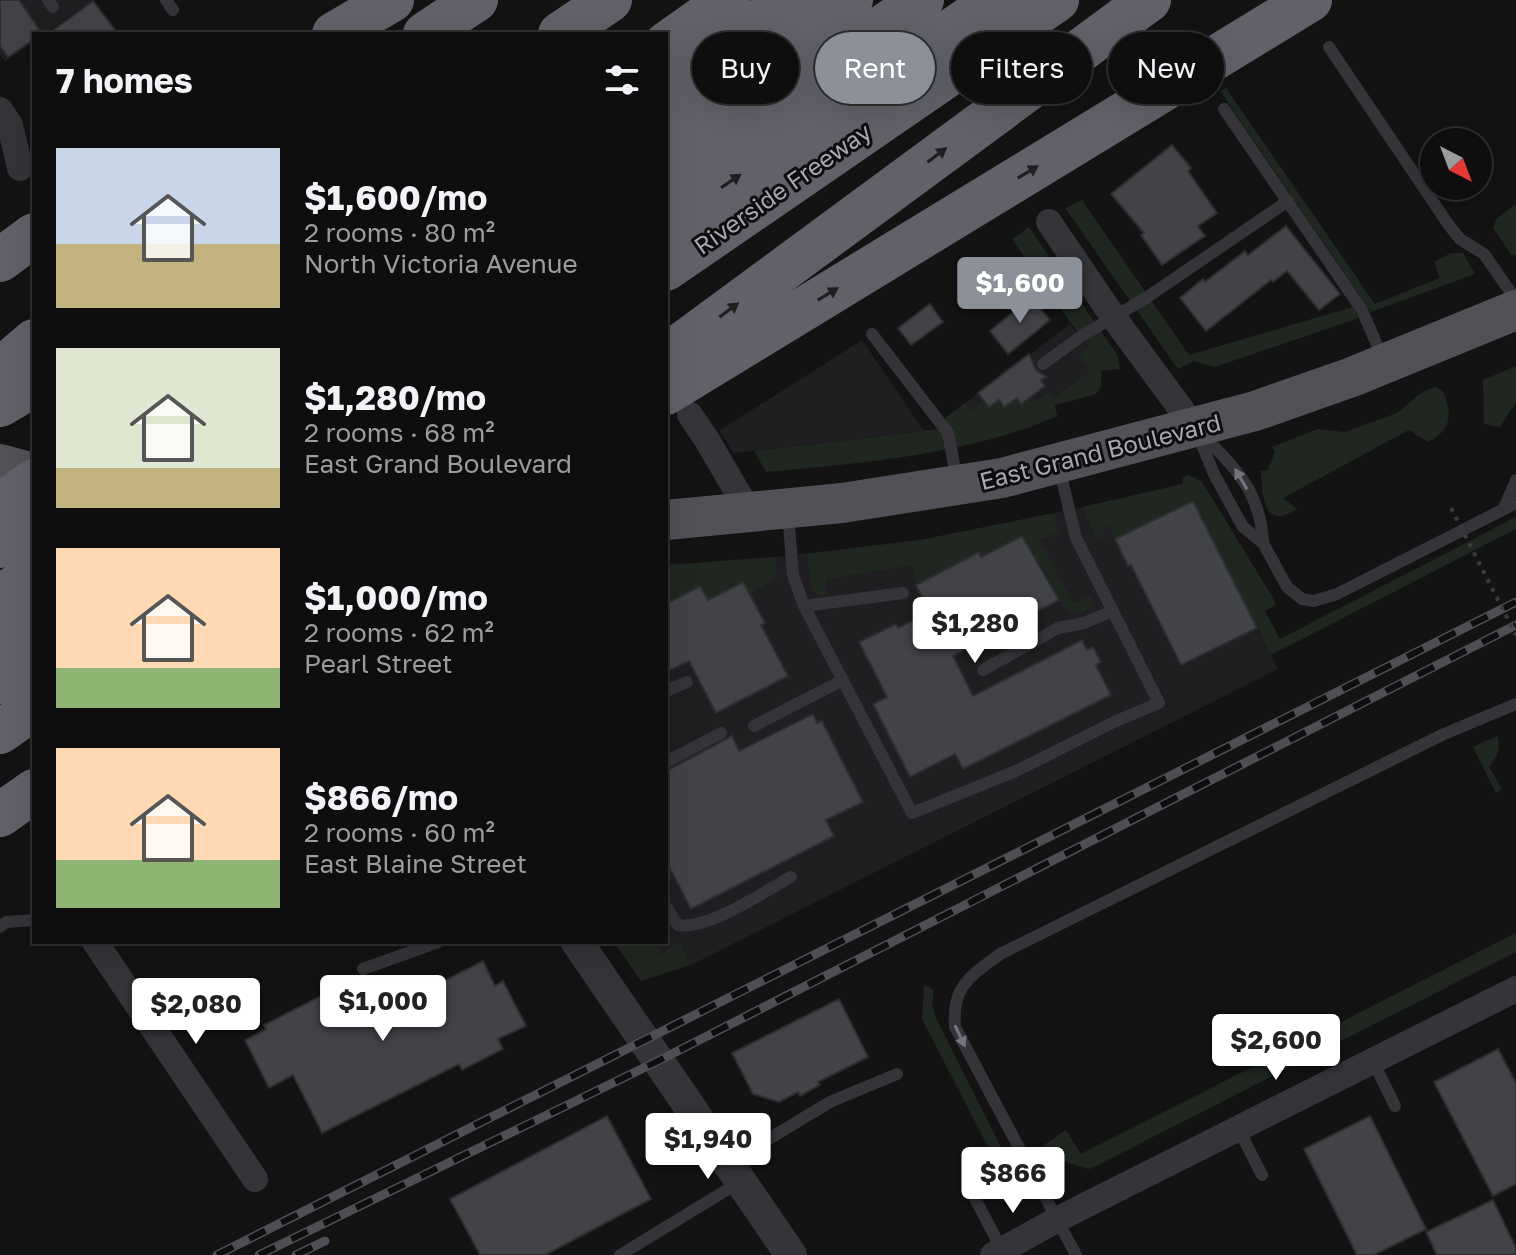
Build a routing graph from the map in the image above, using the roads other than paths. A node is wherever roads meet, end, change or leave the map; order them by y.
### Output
1 (392, 0) edge
2 (476, 0) edge
3 (610, 0) edge
4 (728, 0) edge
5 (790, 0) edge
6 (851, 0) edge
7 (922, 0) edge
8 (996, 0) edge
9 (1057, 0) edge
10 (1149, 0) edge
11 (1310, 0) edge
12 (337, 32) edge
13 (428, 32) edge
14 (563, 32) edge
15 (668, 43) edge
16 (1329, 47) dead end
17 (668, 85) edge
18 (1224, 109) dead end
19 (0, 110) edge
20 (668, 130) edge
21 (20, 168) dead end
22 (668, 173) edge
23 (1288, 201) junction
24 (1049, 222) dead end
25 (668, 224) edge
26 (32, 236) edge
27 (0, 260) edge
28 (668, 268) edge
29 (1516, 300) edge
30 (1516, 310) edge
31 (1114, 318) junction
32 (872, 334) dead end
33 (32, 343) edge
34 (668, 355) edge
35 (1043, 364) dead end
36 (1384, 364) junction
37 (0, 370) edge
38 (32, 386) edge
39 (678, 404) edge
40 (0, 405) edge
41 (1195, 428) junction
42 (0, 464) edge
43 (1058, 464) junction
44 (32, 472) edge
45 (1516, 480) edge
46 (32, 482) edge
47 (957, 485) junction
48 (1516, 503) edge
49 (0, 505) edge
50 (768, 510) junction
51 (1502, 510) junction
52 (668, 520) edge
53 (32, 524) edge
54 (1263, 543) junction
55 (0, 546) edge
56 (32, 563) edge
57 (0, 569) edge
58 (32, 575) edge
59 (903, 593) dead end
60 (0, 597) edge
61 (32, 602) edge
62 (804, 606) junction
63 (1112, 611) junction
64 (32, 616) edge
65 (0, 623) edge
66 (0, 638) edge
67 (32, 659) edge
68 (983, 670) dead end
69 (843, 680) junction
70 (0, 682) edge
71 (687, 682) dead end
72 (668, 690) edge
73 (1516, 704) edge
74 (32, 709) edge
75 (754, 726) dead end
76 (0, 732) edge
77 (721, 733) dead end
78 (668, 761) edge
79 (32, 792) edge
80 (0, 815) edge
81 (791, 877) dead end
82 (668, 910) edge
83 (32, 920) edge
84 (0, 927) edge
85 (96, 944) edge
86 (432, 944) edge
87 (578, 944) edge
88 (363, 969) dead end
89 (1516, 989) edge
90 (1373, 1061) junction
91 (897, 1074) dead end
92 (1395, 1106) dead end
93 (1238, 1128) junction
94 (735, 1172) junction
95 (1262, 1175) dead end
96 (255, 1179) dead end
97 (969, 1187) dead end
98 (1058, 1219) junction
99 (997, 1252) edge
100 (620, 1255) edge
101 (791, 1255) edge
102 (1076, 1255) edge

1 - 12 highway
2 - 13 highway
3 - 14 highway
4 - 15 highway
5 - 17 highway
6 - 20 highway
7 - 22 highway
25 -> 8 highway
9 - 28 highway, Riverside Freeway
34 -> 10 highway
39 -> 11 highway
16 - 29 lane
18 - 23 lane
19 - 21 street
23 - 31 lane
23 - 36 lane
24 - 31 street
26 - 27 highway
30 - 36 main road, East Grand Boulevard
31 - 35 lane
31 - 41 street
32 - 47 lane
33 - 37 highway
36 - 41 main road, East Grand Boulevard
38 - 40 highway
39 - 50 street
41 - 43 main road, East Grand Boulevard
41 - 54 lane
54 -> 41 lane
42 - 44 main road
43 - 47 main road, East Grand Boulevard
43 - 63 lane
45 - 51 lane
46 - 49 highway
47 - 50 main road, East Grand Boulevard
48 - 51 lane
50 - 52 main road, East Grand Boulevard
50 - 62 lane
51 - 54 lane
53 - 55 highway
56 - 57 highway
58 - 60 highway
59 - 62 lane
61 - 65 highway
62 - 69 lane
63 - 68 lane
63 - 69 lane
64 - 66 highway
67 - 70 highway
69 - 75 lane
71 - 72 lane
73 -> 98 lane
74 - 76 highway
77 - 78 lane
79 - 80 highway
81 - 82 lane
83 - 84 lane
85 - 96 street
86 - 88 lane
87 - 94 street
89 - 90 street
90 - 92 lane
90 - 93 street
91 - 94 lane
93 - 95 lane
93 - 98 street
94 - 100 lane
94 - 101 street
97 - 99 lane
98 - 99 street
98 - 102 lane

